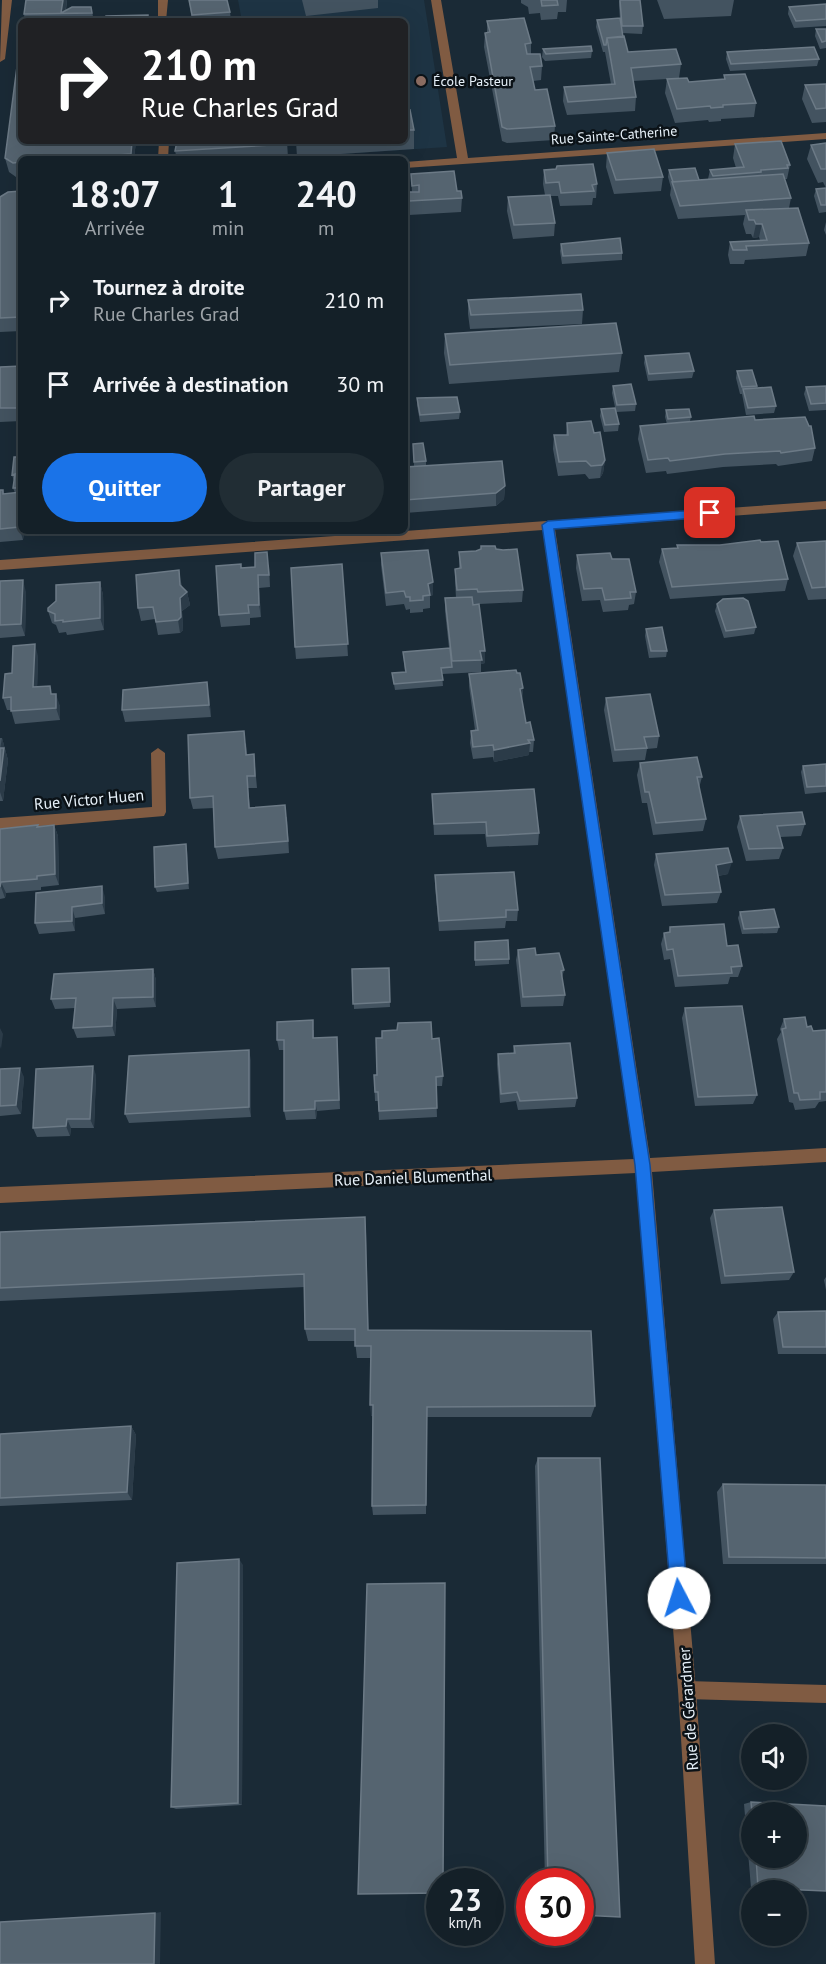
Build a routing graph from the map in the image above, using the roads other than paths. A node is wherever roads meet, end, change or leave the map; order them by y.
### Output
1 (7, 0) edge
2 (163, 0) edge
3 (436, 0) edge
4 (163, 18) edge
5 (0, 59) edge
6 (826, 136) edge
7 (463, 160) junction
8 (408, 165) edge
9 (826, 505) edge
10 (548, 525) junction
11 (0, 565) edge
12 (158, 753) dead end
13 (0, 824) edge
14 (826, 1155) edge
15 (643, 1165) junction
16 (0, 1195) edge
17 (687, 1690) junction
18 (826, 1694) edge
19 (705, 1964) edge

1 - 5 street
2 - 4 street
3 - 7 street
6 - 7 street, Rue Sainte-Catherine
7 - 8 street, Rue Sainte-Catherine
9 - 10 street
10 - 11 street
10 - 15 street, Rue de Gérardmer
12 - 13 street, Rue Victor Huen
14 - 15 street, Rue Daniel Blumenthal
15 - 16 street, Rue Daniel Blumenthal
15 - 17 street, Rue de Gérardmer
17 - 18 street
17 - 19 street, Rue de Gérardmer

